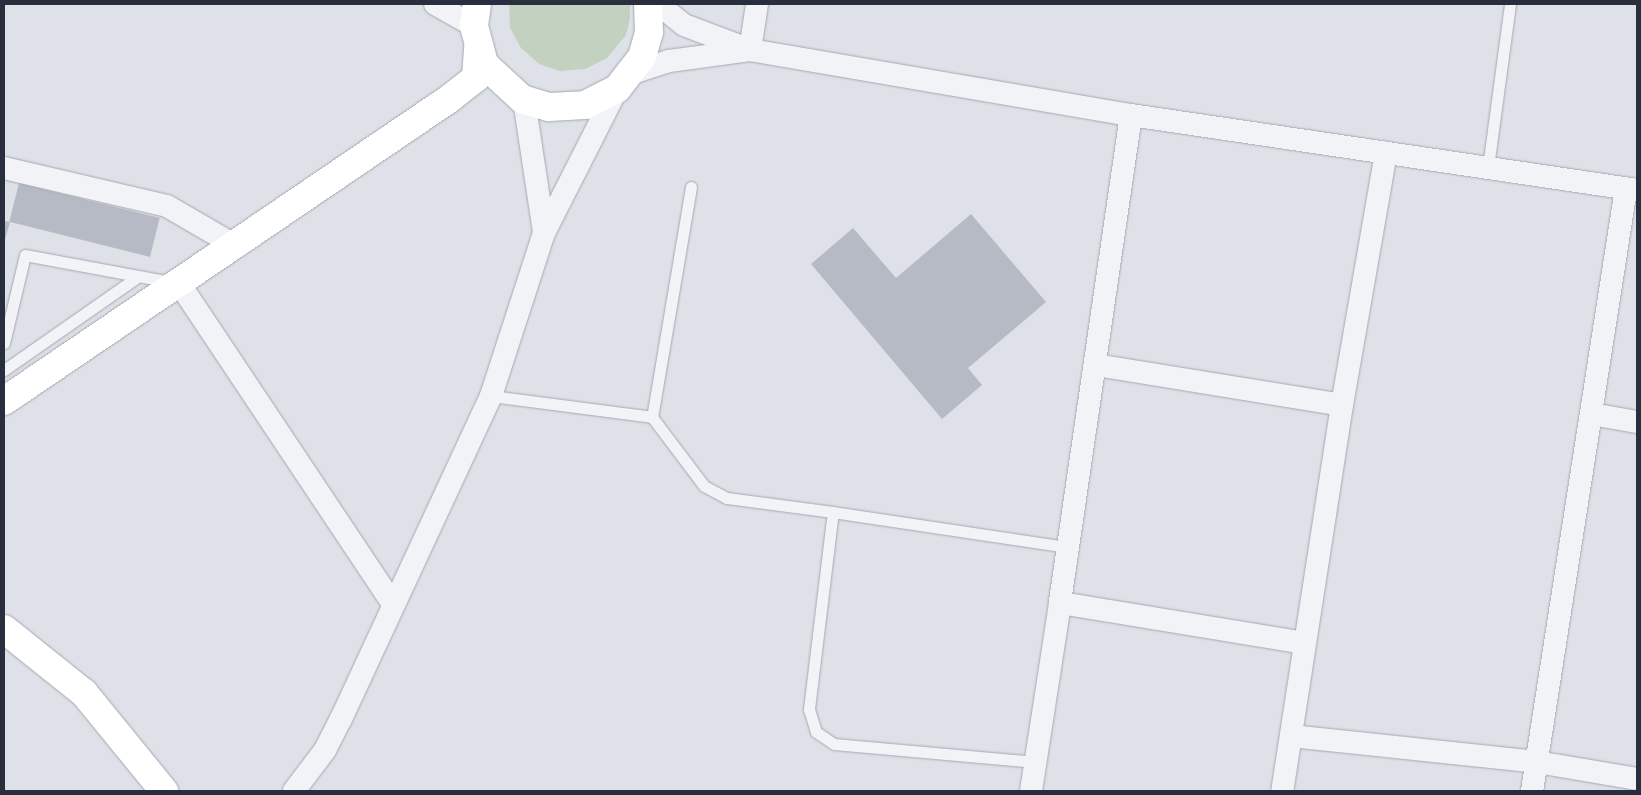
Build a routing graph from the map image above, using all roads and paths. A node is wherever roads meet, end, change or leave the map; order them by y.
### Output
1 (434, 4) edge
2 (648, 4) edge
3 (658, 4) edge
4 (757, 4) edge
5 (1510, 4) edge
6 (477, 26) edge
7 (750, 50) junction
8 (623, 82) junction
9 (520, 97) junction
10 (449, 99) junction
11 (1131, 115) junction
12 (1386, 153) junction
13 (1488, 167) junction
14 (4, 168) edge
15 (690, 187) dead end
16 (1631, 189) edge
17 (544, 234) junction
18 (234, 246) junction
19 (136, 278) junction
20 (179, 283) junction
21 (4, 343) edge
22 (1096, 365) junction
23 (4, 370) edge
24 (491, 396) junction
25 (4, 401) edge
26 (1342, 405) junction
27 (1592, 414) junction
28 (652, 417) junction
29 (1637, 422) edge
30 (833, 512) junction
31 (1067, 547) junction
32 (1060, 603) junction
33 (393, 604) junction
34 (4, 629) edge
35 (1304, 643) junction
36 (1291, 736) junction
37 (1036, 762) junction
38 (1537, 762) junction
39 (1637, 779) edge
40 (164, 791) edge
41 (294, 791) edge
42 (1031, 791) edge
43 (1282, 791) edge
44 (1532, 791) edge

1 - 6 street
2 - 8 street
3 - 7 street
4 - 7 street
5 - 13 lane
6 - 9 street
6 - 10 street
7 - 8 street
7 - 11 street
8 - 9 street
8 - 17 street
9 - 10 street
9 - 17 street
10 - 18 street
11 - 12 street
11 - 22 street
12 - 13 street
12 - 26 street
13 - 16 street
14 - 18 street
15 - 28 lane
16 - 27 street
17 - 24 street
18 - 20 street
19 - 20 lane
19 - 21 lane
19 - 23 lane
20 - 25 street
20 - 33 street
22 - 26 street
22 - 31 street
24 - 28 lane
24 - 33 street
26 - 35 street
27 - 29 street
27 - 38 street
28 - 30 lane
30 - 31 lane
30 - 37 lane
31 - 32 street
32 - 35 street
32 - 37 street
33 - 41 street
34 - 40 street
35 - 36 street
36 - 38 street
36 - 43 street
37 - 42 street
38 - 39 street
38 - 44 street

